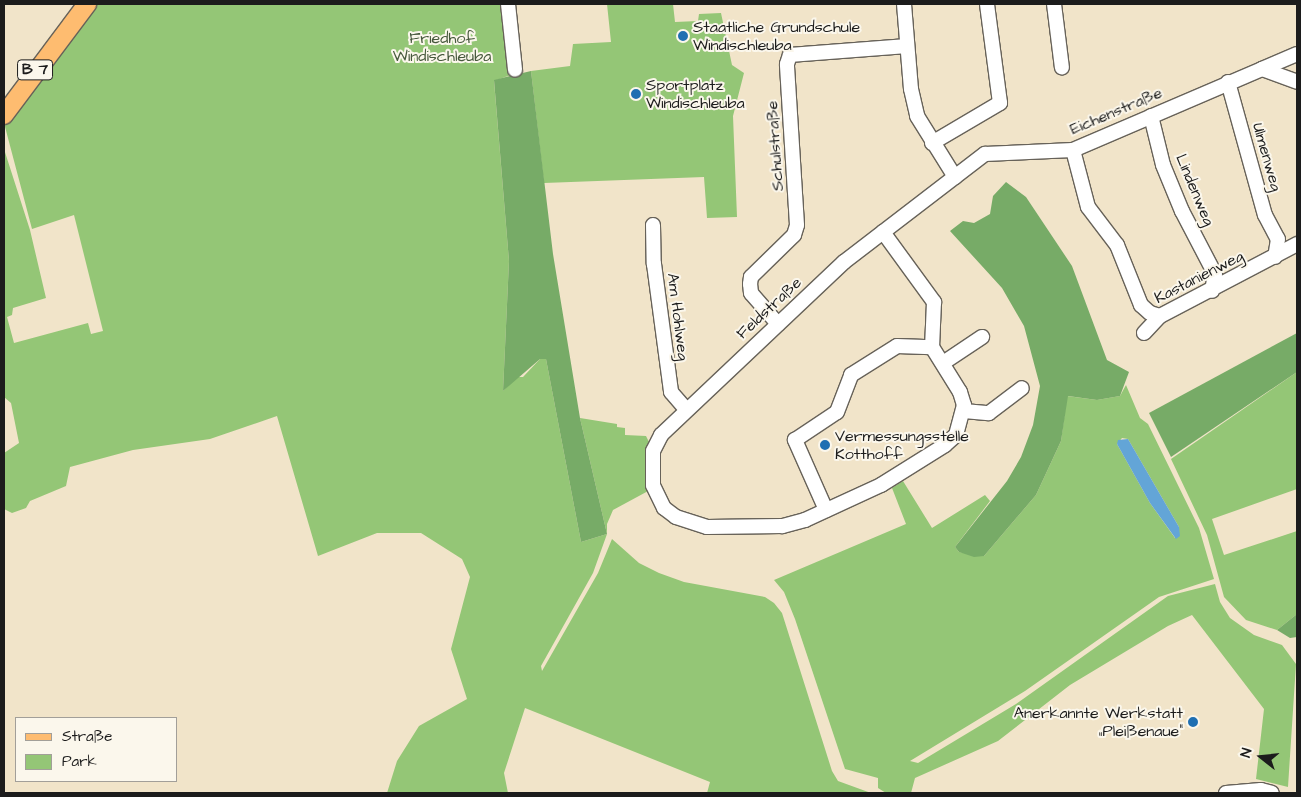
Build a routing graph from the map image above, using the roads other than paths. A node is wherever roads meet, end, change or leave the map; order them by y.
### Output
1 (87, 4) edge
2 (508, 4) edge
3 (904, 4) edge
4 (988, 4) edge
5 (1054, 4) edge
6 (907, 46) junction
7 (1297, 54) edge
8 (1062, 68) dead end
9 (1262, 69) junction
10 (515, 70) dead end
11 (1228, 82) junction
12 (1297, 82) edge
13 (4, 115) edge
14 (1151, 116) junction
15 (932, 144) junction
16 (1073, 150) junction
17 (955, 178) junction
18 (653, 225) dead end
19 (883, 232) junction
20 (1278, 239) junction
21 (1296, 246) edge
22 (1275, 257) junction
23 (1215, 274) junction
24 (1230, 281) junction
25 (1212, 291) junction
26 (1141, 305) junction
27 (1160, 316) junction
28 (778, 324) junction
29 (982, 337) dead end
30 (932, 347) junction
31 (943, 364) junction
32 (1022, 388) dead end
33 (686, 409) junction
34 (964, 411) junction
35 (826, 510) junction
36 (1226, 793) edge
37 (1272, 793) edge

1 - 13 main road, B 7
2 - 10 street
3 - 6 street
4 - 15 street
5 - 8 street
6 - 15 street
6 - 28 street, Schulstraße
7 - 9 street, Eichenstraße
9 - 11 street, Eichenstraße
9 - 12 street
11 - 14 street, Eichenstraße
11 - 20 street, Ulmenweg
14 - 16 street, Eichenstraße
14 - 23 street, Lindenweg
15 - 17 street
16 - 17 street, Eichenstraße
16 - 26 street
17 - 19 street, Feldstraße
18 - 33 street, Am Hohlweg
19 - 28 street, Feldstraße
19 - 30 street
20 - 21 street
20 - 22 street
21 - 22 street, Kastanienweg
22 - 24 street, Kastanienweg
23 - 24 street
23 - 25 street
24 - 25 street, Kastanienweg
25 - 27 street, Kastanienweg
26 - 27 street
26 - 27 street, Kastanienweg
28 - 33 street, Feldstraße
29 - 31 street
30 - 31 street
30 - 35 street
31 - 34 street
32 - 34 street
33 - 35 street, Feldstraße
34 - 35 street
36 - 37 street

